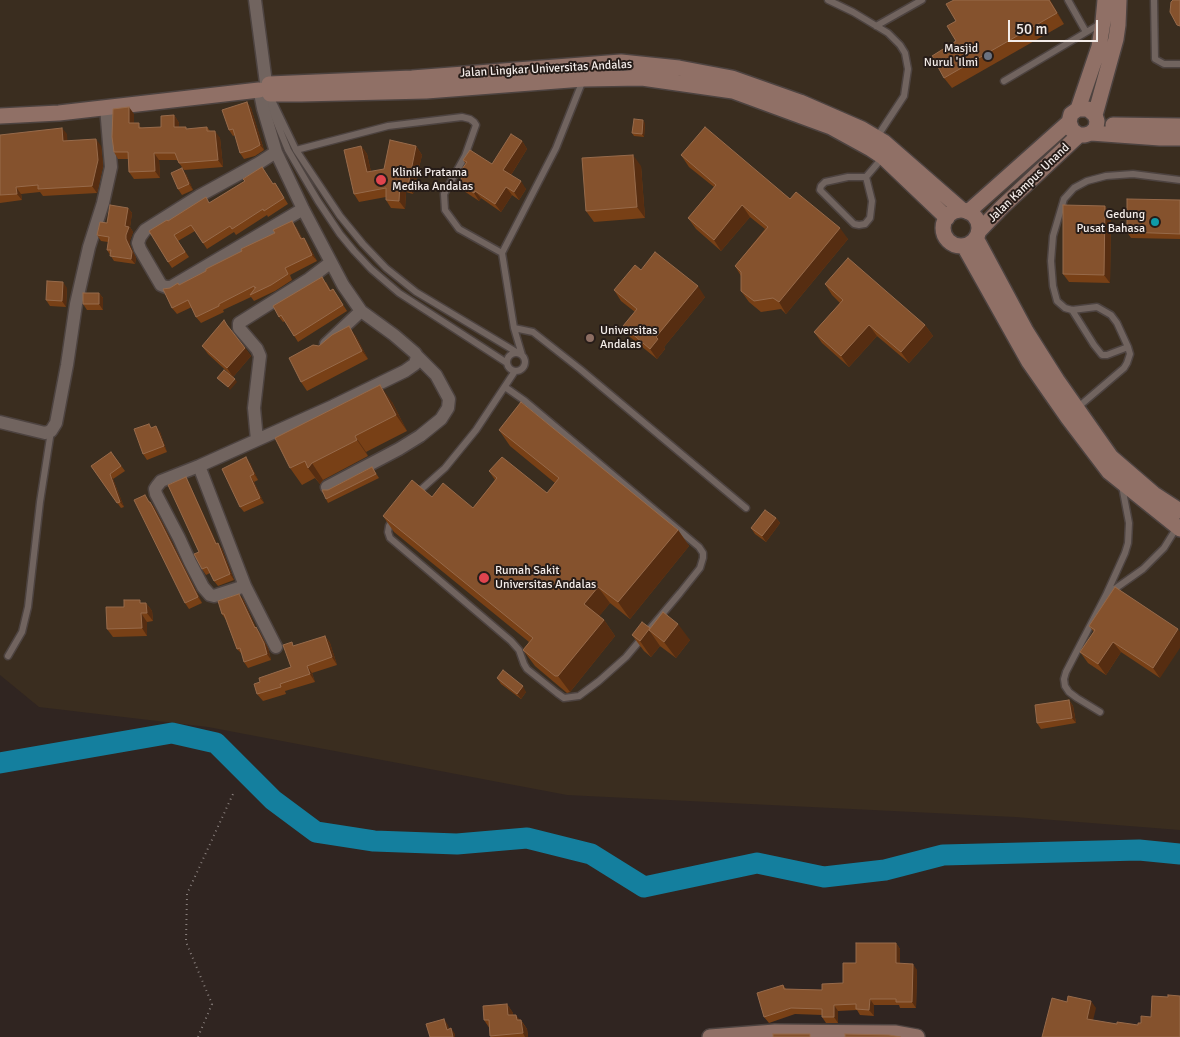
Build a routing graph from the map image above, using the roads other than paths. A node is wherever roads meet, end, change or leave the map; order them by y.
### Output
1 (255, 0) edge
2 (828, 0) edge
3 (922, 0) edge
4 (1068, 0) edge
5 (1105, 0) edge
6 (1119, 0) edge
7 (1154, 0) edge
8 (1111, 23) junction
9 (876, 26) junction
10 (1086, 32) junction
11 (1180, 64) edge
12 (666, 74) junction
13 (513, 77) junction
14 (583, 79) junction
15 (1004, 81) dead end
16 (266, 91) junction
17 (106, 107) junction
18 (1078, 109) junction
19 (0, 116) edge
20 (1069, 122) junction
21 (1090, 126) junction
22 (1180, 126) edge
23 (877, 137) junction
24 (1180, 138) edge
25 (296, 150) junction
26 (276, 152) junction
27 (883, 157) junction
28 (866, 177) junction
29 (1180, 180) edge
30 (302, 209) junction
31 (965, 211) junction
32 (946, 218) junction
33 (973, 238) junction
34 (502, 254) junction
35 (330, 263) junction
36 (1072, 310) junction
37 (361, 311) junction
38 (514, 328) junction
39 (323, 347) edge
40 (1128, 347) junction
41 (520, 354) junction
42 (417, 356) junction
43 (507, 363) junction
44 (515, 371) junction
45 (505, 387) junction
46 (1077, 408) junction
47 (0, 422) edge
48 (51, 431) junction
49 (257, 440) junction
50 (1092, 440) junction
51 (199, 466) junction
52 (1121, 482) junction
53 (327, 487) dead end
54 (412, 498) edge
55 (746, 508) dead end
56 (399, 510) edge
57 (1180, 511) edge
58 (1179, 528) edge
59 (245, 586) junction
60 (1106, 595) junction
61 (276, 647) dead end
62 (8, 656) dead end
63 (1100, 712) dead end
64 (775, 1035) edge
65 (710, 1037) edge
66 (918, 1037) edge

1 - 16 street
2 - 9 lane
3 - 9 lane
4 - 10 lane
5 - 8 street
6 - 8 street
7 - 11 lane
8 - 10 lane
8 - 18 street
8 - 21 street
9 - 23 lane
10 - 15 lane
12 - 13 street, Jalan Lingkar Universitas Andalas
12 - 14 street, Jalan Lingkar Universitas Andalas
12 - 23 street, Jalan Lingkar Universitas Andalas
12 - 27 street, Jalan Lingkar Universitas Andalas
13 - 14 street, Jalan Lingkar Universitas Andalas
13 - 16 street, Jalan Lingkar Universitas Andalas
14 - 34 lane
16 - 17 street, Jalan Lingkar Universitas Andalas
16 - 25 lane
16 - 26 street
16 - 43 lane
17 - 19 street, Jalan Lingkar Universitas Andalas
17 - 48 street
18 - 20 street
18 - 21 street
20 - 21 street
20 - 31 street
21 - 22 street
21 - 24 street
21 - 33 street, Jalan Kampus Unand
23 - 31 street, Jalan Lingkar Universitas Andalas
25 - 34 lane
25 - 41 lane
26 - 30 street
26 - 30 street
27 - 28 lane
27 - 32 street, Jalan Lingkar Universitas Andalas
28 - 28 lane
29 - 36 lane
30 - 35 street
31 - 32 street
31 - 33 street
32 - 33 street
33 - 46 street
33 - 50 street
34 - 38 lane
35 - 37 street
35 - 49 street
36 - 40 lane
36 - 40 lane
37 - 39 street
37 - 42 street
38 - 41 lane
38 - 55 lane
40 - 46 lane
41 - 43 lane
41 - 44 lane
42 - 49 street
42 - 53 street
43 - 44 lane
44 - 45 lane
45 - 54 lane
45 - 56 lane
46 - 50 street
47 - 48 street
48 - 62 lane
49 - 51 street
50 - 52 street
50 - 57 street
51 - 59 street
51 - 59 street
52 - 58 street
52 - 60 lane
58 - 60 lane
59 - 61 street
60 - 63 lane
64 - 65 street
64 - 66 street

